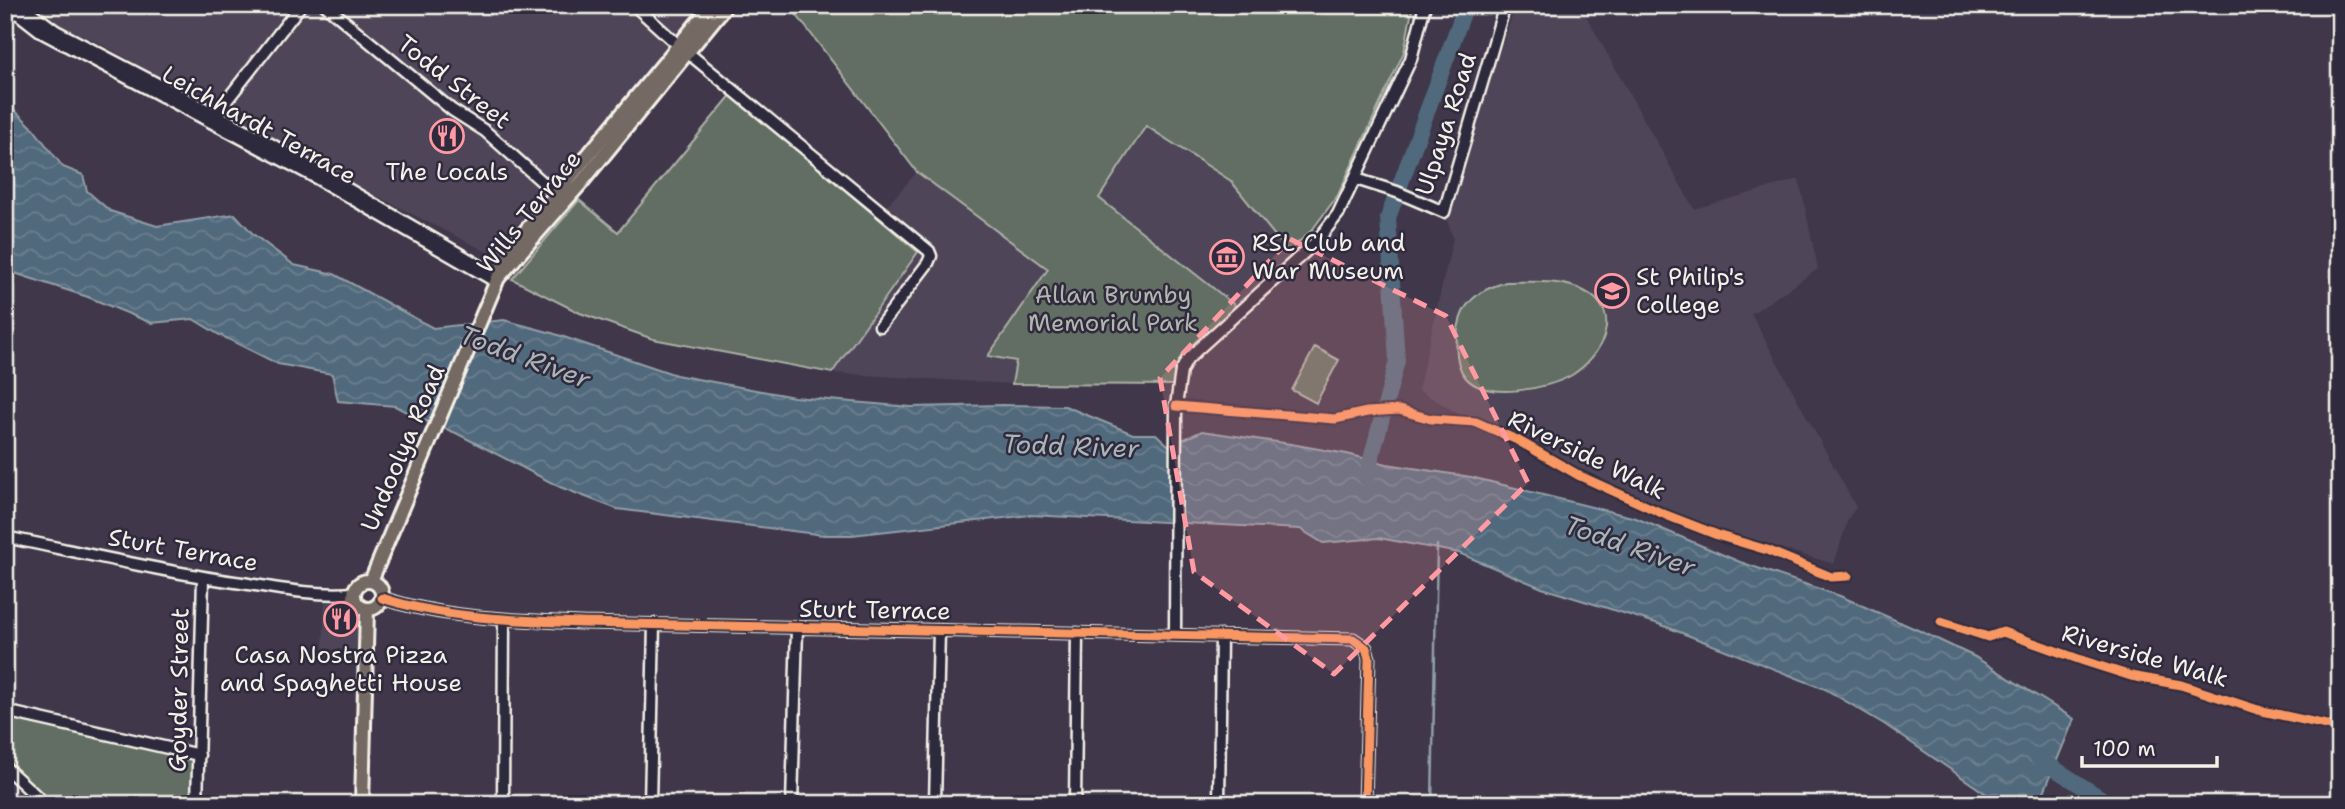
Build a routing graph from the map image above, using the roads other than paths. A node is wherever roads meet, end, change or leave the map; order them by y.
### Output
1 (7, 5) edge
2 (21, 5) edge
3 (301, 5) edge
4 (325, 5) edge
5 (634, 5) edge
6 (712, 5) edge
7 (726, 5) edge
8 (1425, 5) edge
9 (1505, 5) edge
10 (683, 49) junction
11 (213, 117) junction
12 (1356, 179) junction
13 (560, 197) junction
14 (494, 281) junction
15 (880, 326) dead end
16 (5, 537) edge
17 (203, 578) junction
18 (372, 581) junction
19 (354, 593) junction
20 (383, 598) junction
21 (367, 610) junction
22 (505, 619) junction
23 (654, 624) junction
24 (797, 628) junction
25 (939, 630) junction
26 (1077, 633) junction
27 (1175, 635) junction
28 (1221, 636) junction
29 (5, 711) edge
30 (199, 755) junction
31 (5, 767) edge
32 (45, 804) edge
33 (197, 804) edge
34 (362, 804) edge
35 (503, 804) edge
36 (650, 804) edge
37 (792, 804) edge
38 (935, 804) edge
39 (1075, 804) edge
40 (1219, 804) edge
41 (1364, 804) edge

1 - 11 street, Leichhardt Terrace
2 - 11 street, Leichhardt Terrace
3 - 11 street
4 - 13 street, Todd Street
5 - 10 street
6 - 10 main road, Wills Terrace
7 - 10 main road, Wills Terrace
8 - 12 street
9 - 12 street, Ulpaya Road
10 - 13 main road, Wills Terrace
10 - 15 street
11 - 14 street, Leichhardt Terrace
12 - 27 street
13 - 14 main road, Wills Terrace
14 - 18 main road, Undoolya Road
16 - 17 street, Sturt Terrace
17 - 19 street, Sturt Terrace
17 - 30 street, Goyder Street
18 - 19 main road
18 - 20 main road
19 - 21 main road
20 - 21 main road
20 - 22 street, Sturt Terrace
21 - 34 main road
22 - 23 street, Sturt Terrace
22 - 35 street
23 - 24 street, Sturt Terrace
23 - 36 street
24 - 25 street, Sturt Terrace
24 - 37 street
25 - 26 street, Sturt Terrace
25 - 38 street
26 - 27 street, Sturt Terrace
26 - 39 street
27 - 28 street, Sturt Terrace
28 - 40 street
28 - 41 street, Sturt Terrace
29 - 30 street
30 - 33 street, Goyder Street
31 - 32 street

